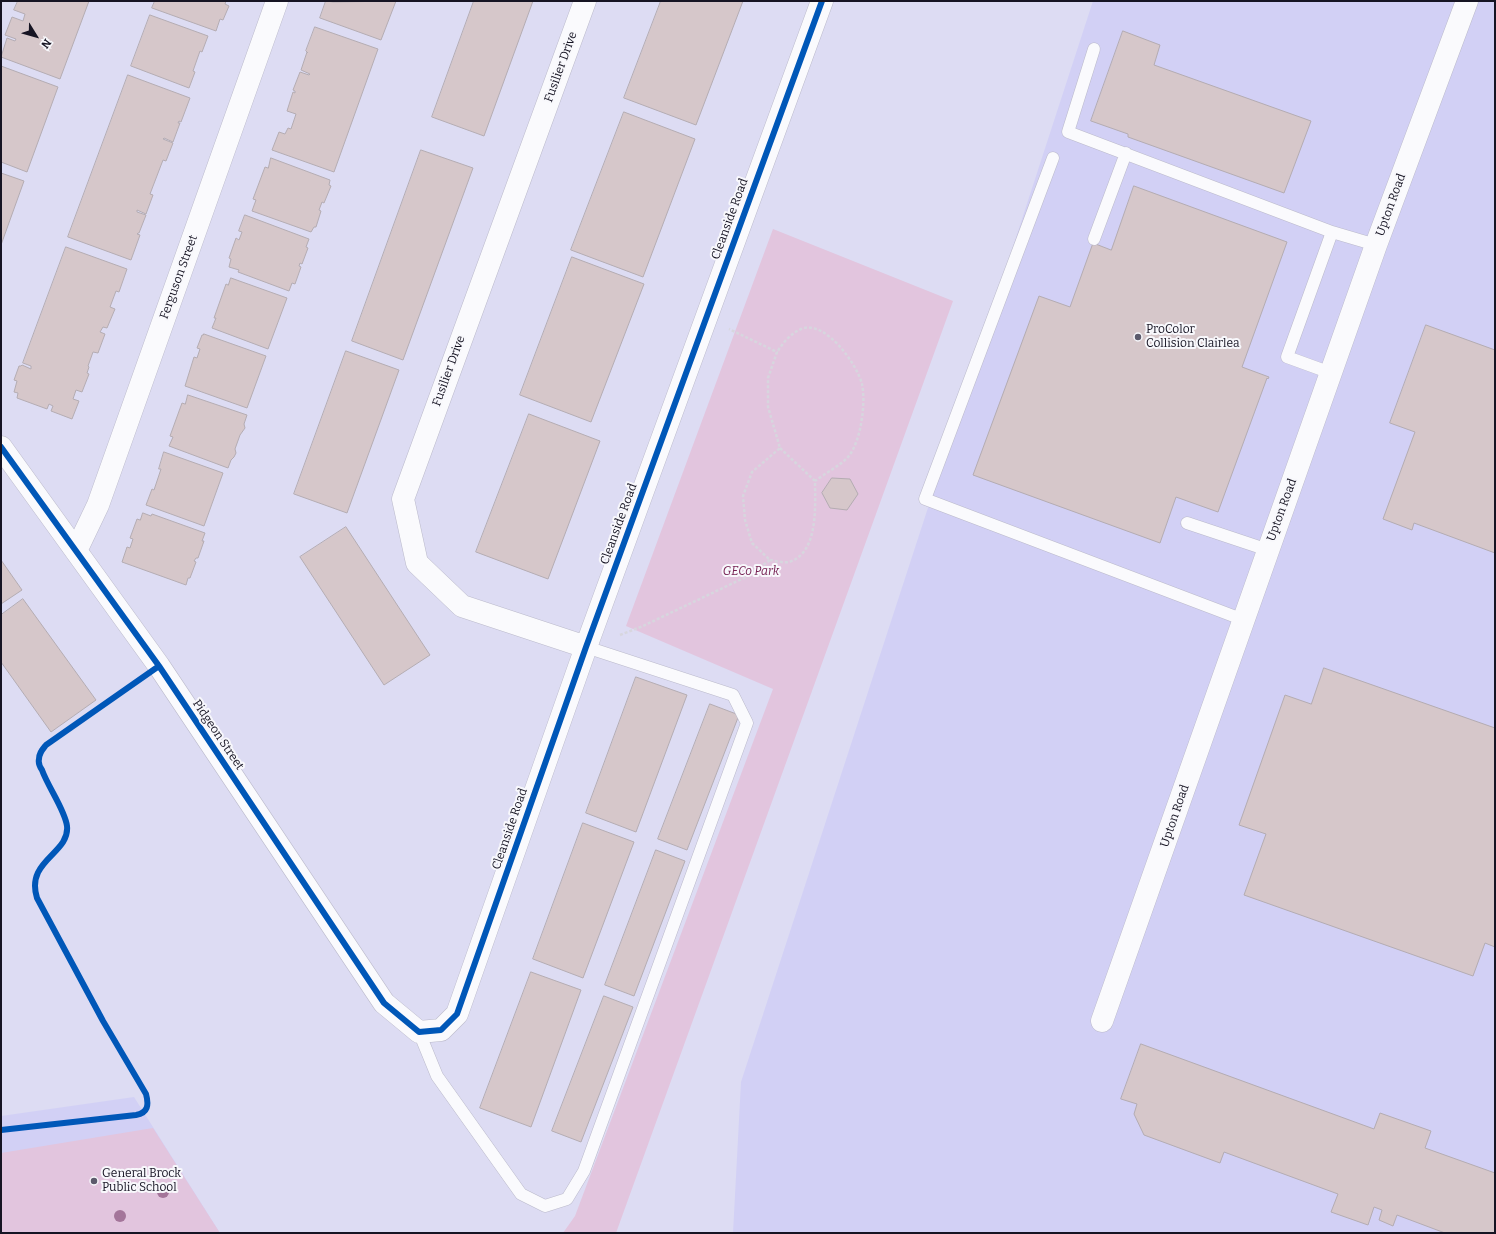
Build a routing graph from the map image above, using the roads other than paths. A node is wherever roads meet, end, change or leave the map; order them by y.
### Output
1 (277, 1) edge
2 (585, 1) edge
3 (822, 1) edge
4 (1467, 1) edge
5 (1094, 49) dead end
6 (1126, 153) junction
7 (1053, 158) dead end
8 (1332, 232) junction
9 (1094, 239) dead end
10 (1376, 245) junction
11 (1331, 373) junction
12 (1, 447) edge
13 (1187, 523) dead end
14 (1268, 550) junction
15 (76, 551) junction
16 (1244, 620) junction
17 (586, 647) junction
18 (1102, 1021) dead end
19 (419, 1032) junction

1 - 15 street, Ferguson Street
2 - 17 street, Fusilier Drive
3 - 17 street, Cleanside Road
4 - 10 street, Upton Road
5 - 6 lane
6 - 8 lane
6 - 9 lane
7 - 16 lane
8 - 10 lane
8 - 11 lane
10 - 11 street, Upton Road
11 - 14 street, Upton Road
12 - 15 street, Pidgeon Street
13 - 14 lane
14 - 16 street, Upton Road
15 - 19 street, Pidgeon Street
16 - 18 street, Upton Road
17 - 19 street, Cleanside Road
17 - 19 lane

